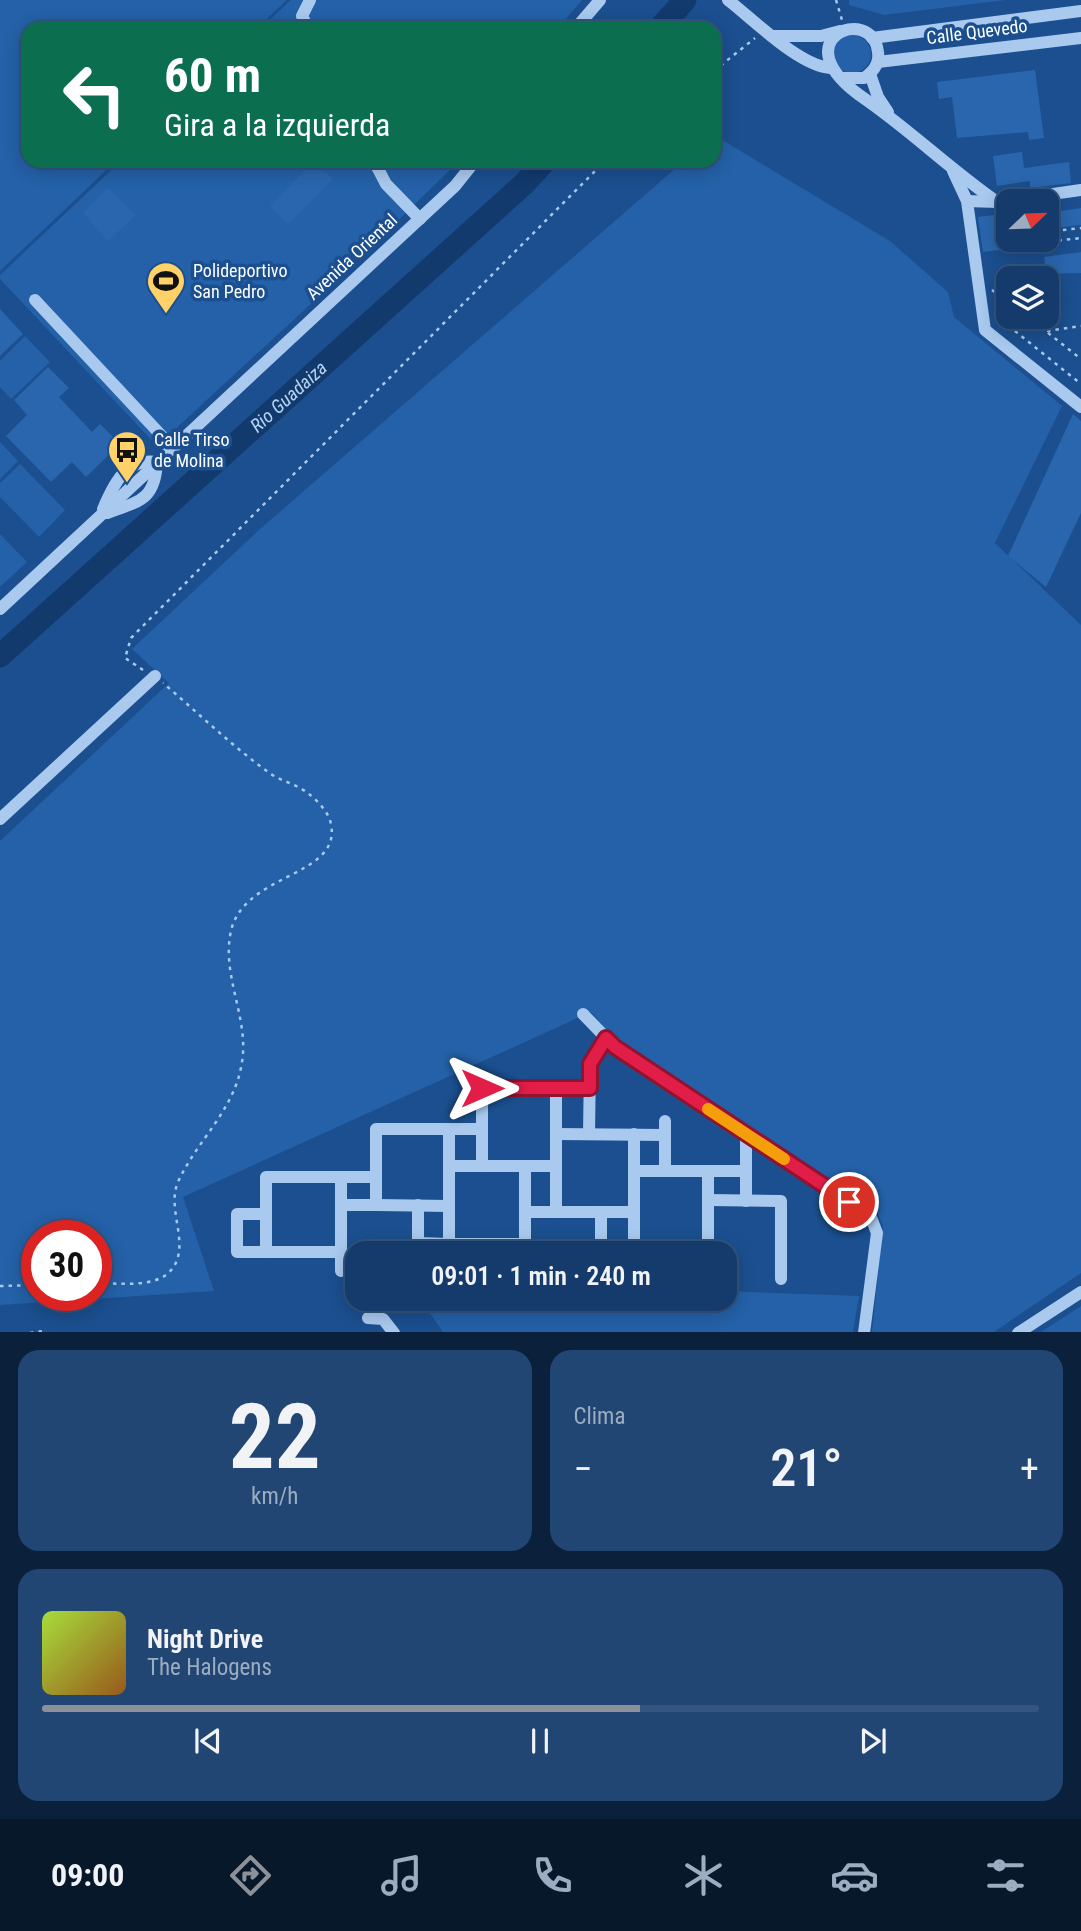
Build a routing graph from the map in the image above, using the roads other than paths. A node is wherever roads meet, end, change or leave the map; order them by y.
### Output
1 (310, 0) edge
2 (600, 0) edge
3 (728, 0) edge
4 (1081, 11) edge
5 (304, 21) edge
6 (582, 21) edge
7 (844, 30) junction
8 (769, 33) junction
9 (872, 38) junction
10 (1081, 38) edge
11 (878, 62) junction
12 (830, 68) junction
13 (870, 74) junction
14 (842, 78) junction
15 (892, 118) junction
16 (378, 168) edge
17 (469, 168) edge
18 (953, 171) junction
19 (1081, 190) edge
20 (1059, 193) edge
21 (967, 201) junction
22 (996, 201) edge
23 (996, 202) edge
24 (420, 219) junction
25 (35, 300) dead end
26 (1081, 407) edge
27 (173, 447) junction
28 (0, 609) edge
29 (155, 676) road end
30 (0, 819) edge
31 (583, 1014) dead end
32 (606, 1038) junction
33 (556, 1088) junction
34 (590, 1088) junction
35 (449, 1129) junction
36 (482, 1129) junction
37 (556, 1134) junction
38 (589, 1134) junction
39 (746, 1134) junction
40 (634, 1135) junction
41 (449, 1166) junction
42 (482, 1166) junction
43 (526, 1166) junction
44 (556, 1166) junction
45 (634, 1171) junction
46 (665, 1171) junction
47 (708, 1171) junction
48 (746, 1171) junction
49 (341, 1177) junction
50 (376, 1177) junction
51 (708, 1200) junction
52 (746, 1200) junction
53 (341, 1205) junction
54 (376, 1205) junction
55 (418, 1205) junction
56 (449, 1206) junction
57 (525, 1212) junction
58 (556, 1212) junction
59 (601, 1212) junction
60 (634, 1212) junction
61 (266, 1214) junction
62 (418, 1241) edge
63 (449, 1241) edge
64 (526, 1241) edge
65 (601, 1241) edge
66 (634, 1241) edge
67 (708, 1241) edge
68 (266, 1252) junction
69 (341, 1252) junction
70 (341, 1271) dead end
71 (781, 1279) dead end
72 (1081, 1292) edge
73 (368, 1318) dead end
74 (394, 1332) edge
75 (864, 1332) edge
76 (1018, 1332) edge

1 - 5 street
2 - 6 street
3 - 8 street
4 - 9 street, Calle Quevedo
7 - 8 street
7 - 9 street
7 - 12 street
8 - 12 street
9 - 11 street
10 - 11 street, Calle Quevedo
11 - 13 street
12 - 14 street
13 - 14 street
13 - 15 street
14 - 15 street
15 - 18 street
16 - 24 street
17 - 24 street, Avenida Oriental
18 - 21 street
18 - 22 street
19 - 20 street
21 - 23 street
21 - 26 street
24 - 27 street, Avenida Oriental
25 - 27 street
27 - 28 street, Avenida Oriental
29 - 30 street
31 - 32 street
32 - 34 street
32 - 39 street
33 - 34 street
33 - 36 street
33 - 37 street
34 - 38 street
35 - 36 street
35 - 41 street
35 - 50 street
36 - 42 street
37 - 38 street
37 - 44 street
38 - 40 street
39 - 48 street
39 - 75 street
40 - 45 street
40 - 46 street
41 - 42 street
41 - 56 street
42 - 43 street
43 - 44 street
43 - 57 street
44 - 58 street
45 - 46 street
45 - 60 street
46 - 47 street
47 - 48 street
47 - 51 street
48 - 52 street
49 - 50 street
49 - 53 street
49 - 61 street
50 - 54 street
51 - 52 street
51 - 67 street
52 - 71 street
53 - 54 street
53 - 69 street
54 - 55 street
55 - 56 street
55 - 62 street
56 - 63 street
57 - 58 street
57 - 64 street
58 - 59 street
59 - 60 street
59 - 65 street
60 - 66 street
61 - 68 street
61 - 68 street
68 - 69 street
69 - 70 street
72 - 76 street
73 - 74 street

